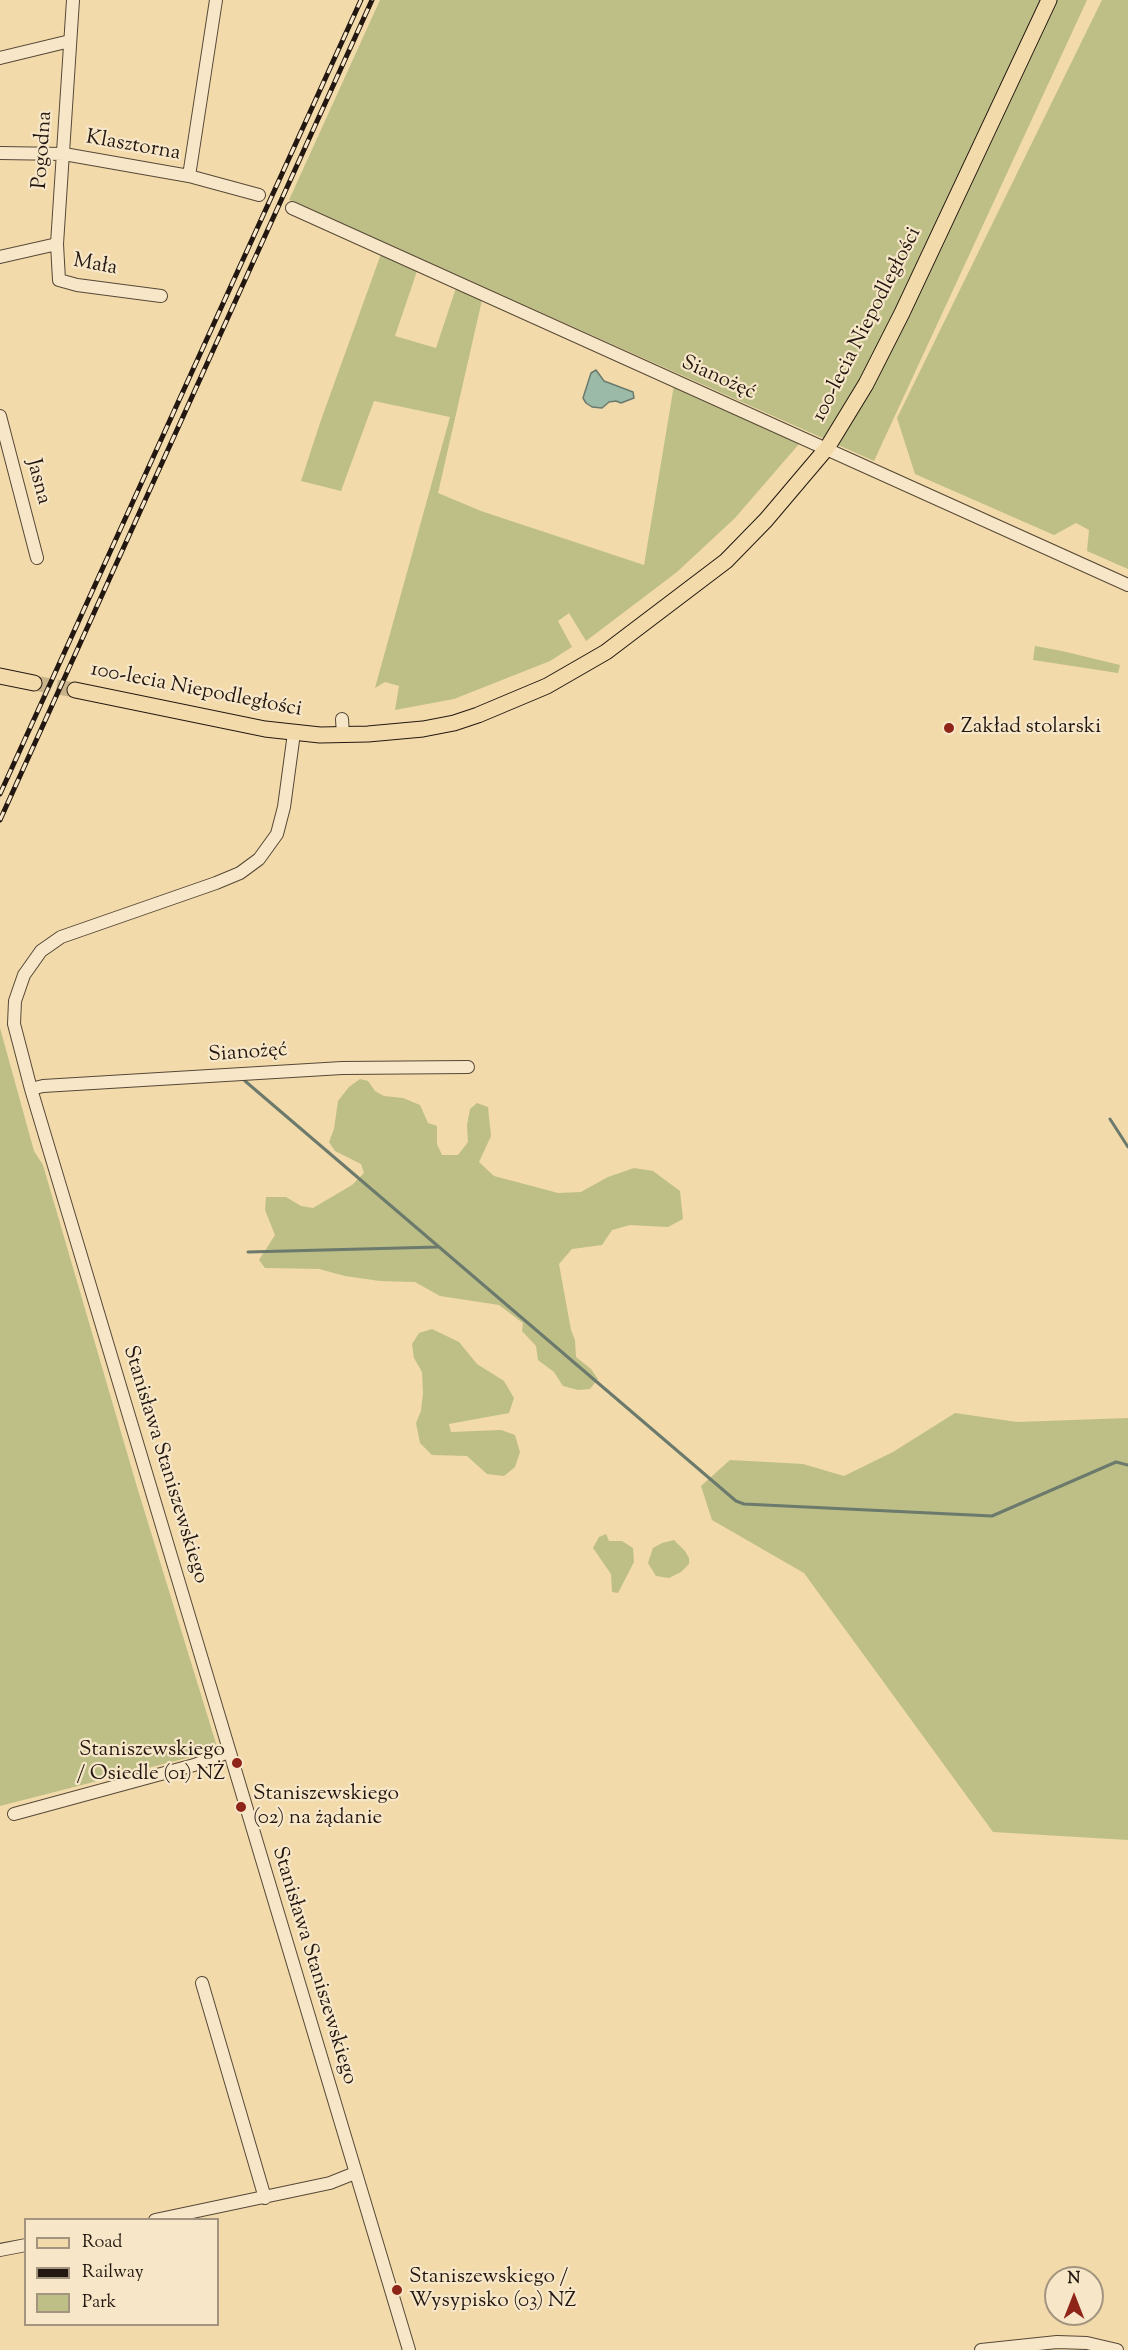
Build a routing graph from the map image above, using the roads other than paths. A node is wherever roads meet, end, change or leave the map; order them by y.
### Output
1 (73, 0) edge
2 (216, 0) edge
3 (1049, 0) edge
4 (70, 41) junction
5 (0, 58) edge
6 (0, 153) edge
7 (64, 154) junction
8 (189, 176) junction
9 (259, 195) dead end
10 (292, 208) dead end
11 (57, 244) junction
12 (0, 257) edge
13 (161, 296) dead end
14 (0, 416) edge
15 (827, 448) junction
16 (37, 558) dead end
17 (1128, 585) edge
18 (0, 676) edge
19 (34, 682) tunnel mouth
20 (75, 690) tunnel mouth
21 (342, 719) dead end
22 (294, 733) junction
23 (343, 735) junction
24 (468, 1067) dead end
25 (31, 1089) junction
26 (229, 1752) junction
27 (14, 1814) dead end
28 (202, 1983) dead end
29 (355, 2173) junction
30 (265, 2198) junction
31 (165, 2218) edge
32 (24, 2245) edge
33 (0, 2250) edge
34 (409, 2350) edge
35 (981, 2350) edge
36 (1117, 2350) edge

1 - 4 street, Pogodna
2 - 8 street, Klasztorna
3 - 15 main road, 100-lecia Niepodległości
4 - 5 street
4 - 7 street, Pogodna
6 - 7 street, Klasztorna
7 - 8 street, Klasztorna
7 - 11 street, Pogodna
8 - 9 street
10 - 15 street, Sianożęć
11 - 12 street
11 - 13 street, Mała
14 - 16 street, Jasna
15 - 17 street, Sianożęć
15 - 23 main road, 100-lecia Niepodległości
18 - 19 main road
20 - 22 main road, 100-lecia Niepodległości
21 - 23 street
22 - 23 main road, 100-lecia Niepodległości
22 - 25 street, Stanisława Staniszewskiego
24 - 25 street, Sianożęć
25 - 26 street, Stanisława Staniszewskiego
26 - 27 street
26 - 29 street, Stanisława Staniszewskiego
28 - 30 street
29 - 30 street
29 - 34 street, Stanisława Staniszewskiego
30 - 31 street
32 - 33 street
35 - 36 street

